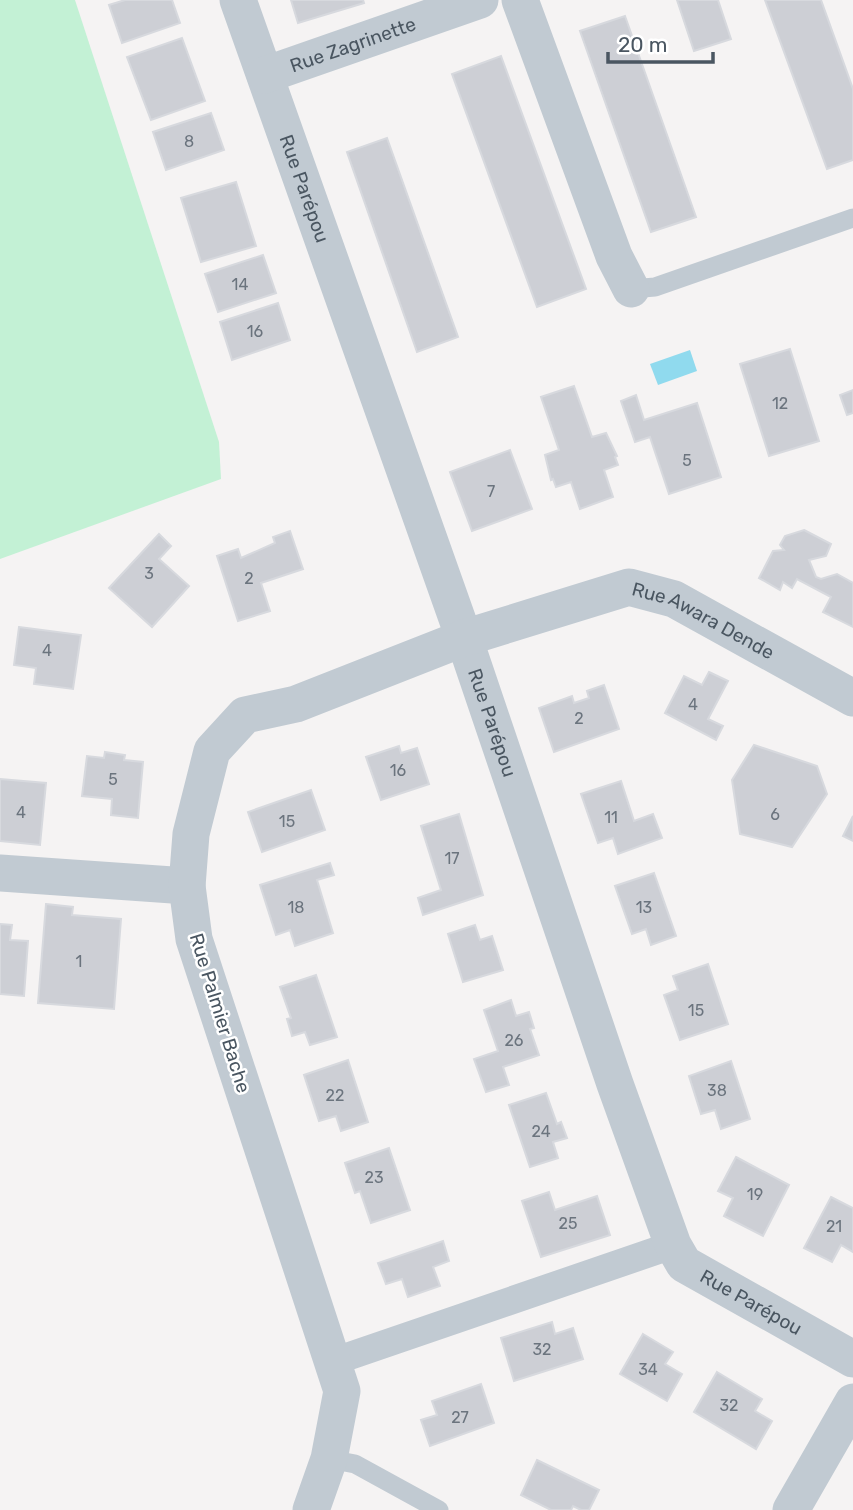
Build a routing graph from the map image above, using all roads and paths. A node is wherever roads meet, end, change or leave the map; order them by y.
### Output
1 (238, 0) edge
2 (480, 0) edge
3 (520, 0) edge
4 (265, 75) junction
5 (853, 218) edge
6 (631, 289) joint
7 (464, 638) junction
8 (853, 698) edge
9 (0, 873) edge
10 (187, 886) junction
11 (673, 1245) junction
12 (853, 1359) edge
13 (332, 1362) junction
14 (853, 1402) edge
15 (329, 1460) junction
16 (311, 1510) edge
17 (439, 1510) edge
18 (791, 1510) edge

1 - 4 street, Rue Parépou
2 - 4 street, Rue Zagrinette
3 - 6 street
4 - 7 street, Rue Parépou
5 - 6 lane
7 - 8 street, Rue Awara Dende
7 - 10 street, Rue Palmier Bache
7 - 11 street, Rue Parépou
9 - 10 street
10 - 13 street, Rue Palmier Bache
11 - 12 street, Rue Parépou
11 - 13 street
13 - 15 street, Rue Palmier Bache
14 - 18 street
15 - 16 street, Rue Palmier Bache
15 - 17 lane

